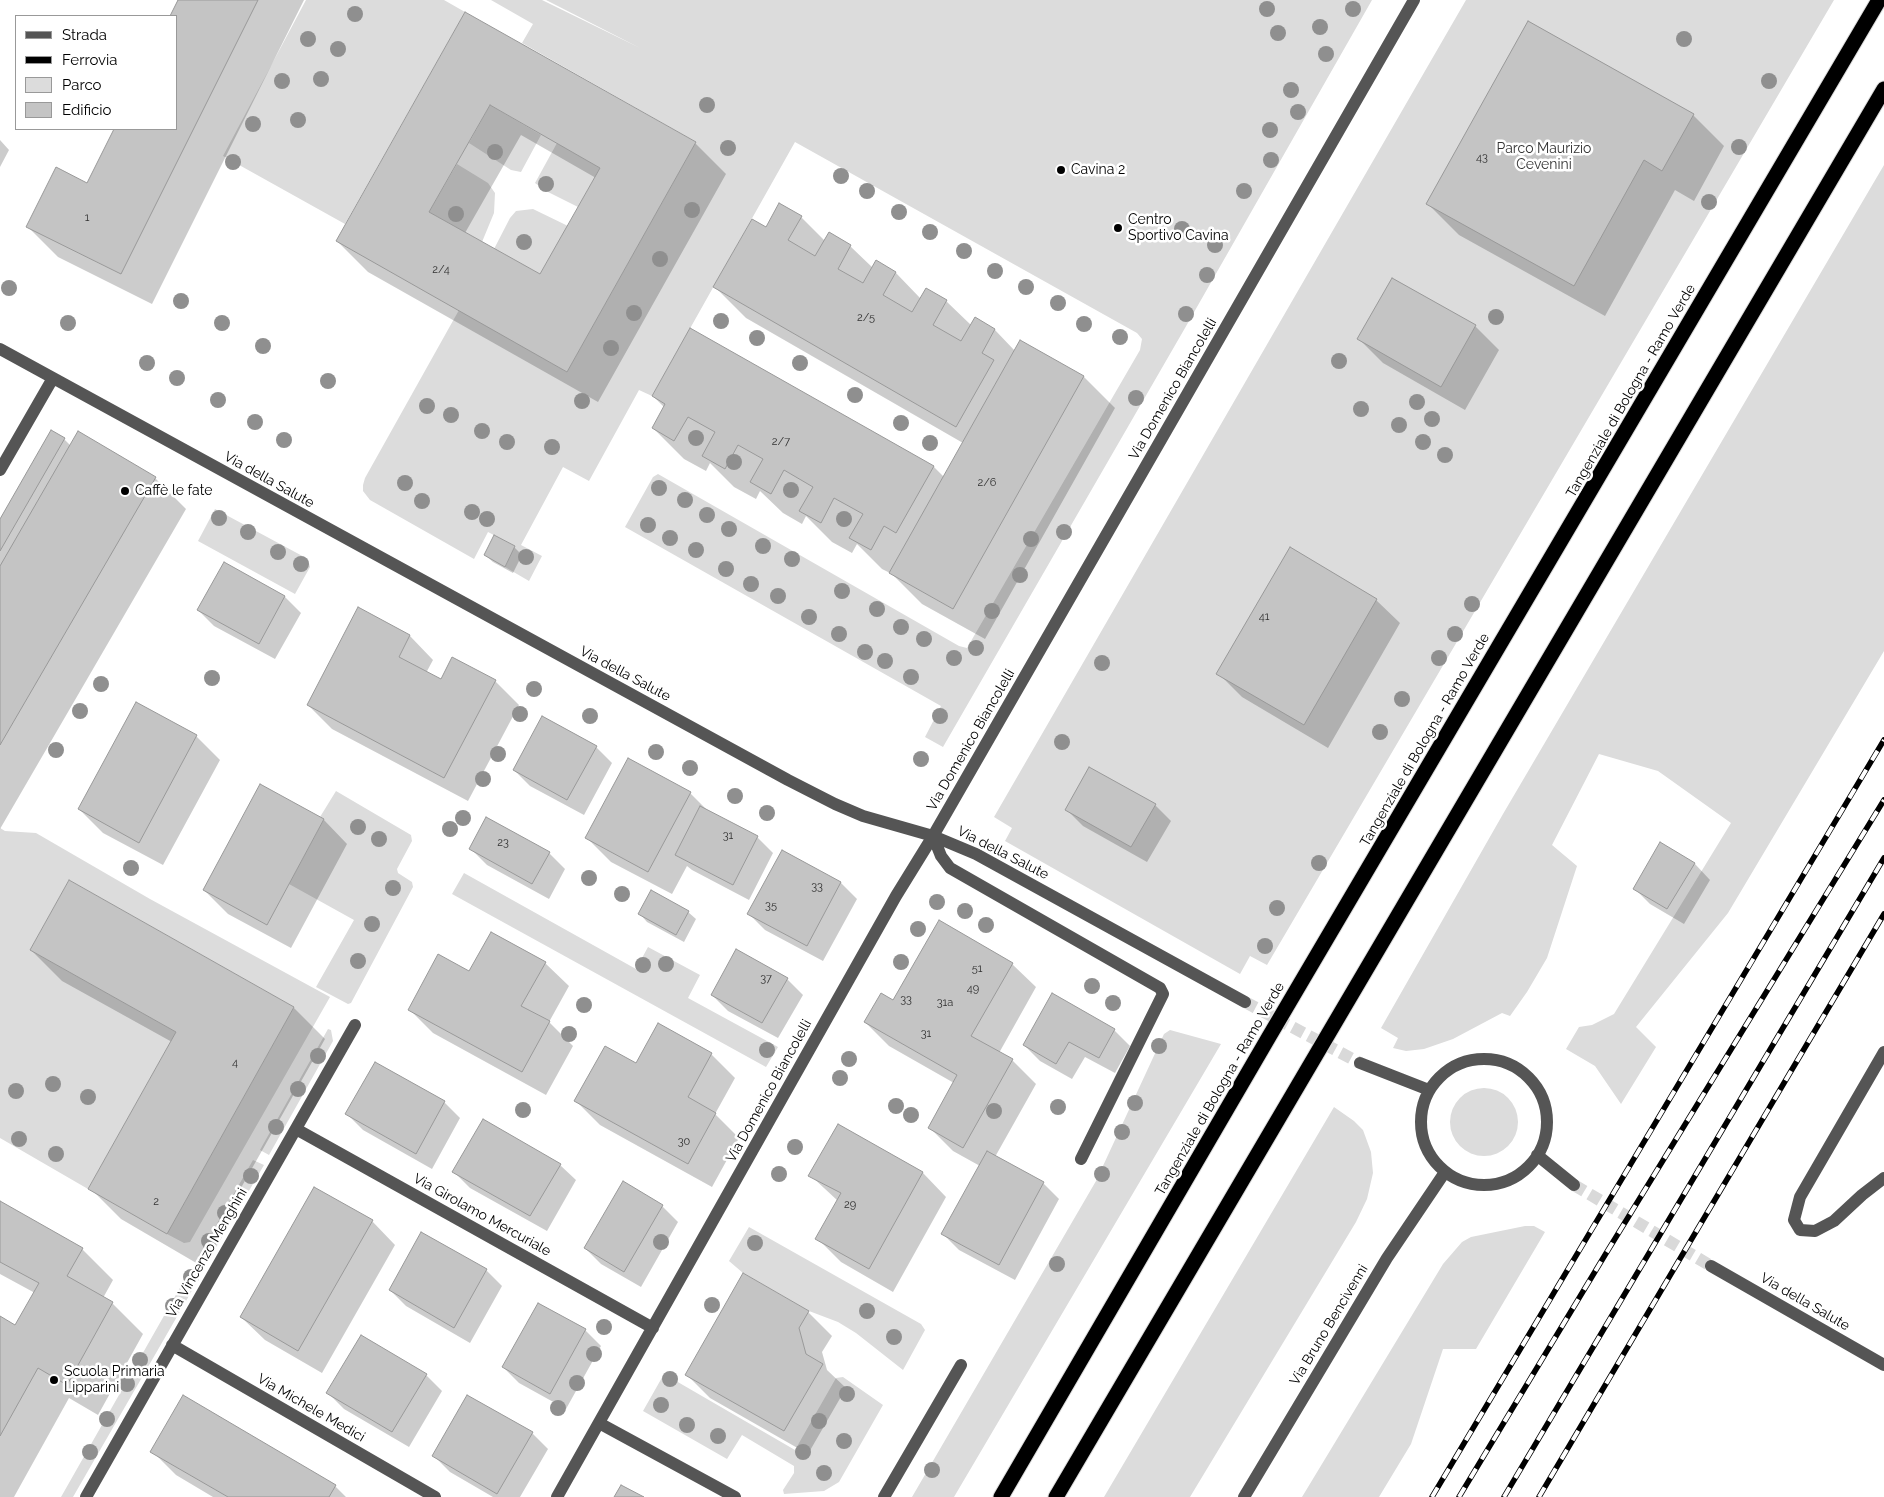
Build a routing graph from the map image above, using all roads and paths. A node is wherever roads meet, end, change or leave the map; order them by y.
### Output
1 (1414, 0) edge
2 (1879, 0) edge
3 (1884, 89) edge
4 (0, 349) edge
5 (53, 378) junction
6 (0, 470) edge
7 (933, 836) junction
8 (1245, 1002) tunnel mouth
9 (355, 1025) dead end
10 (1884, 1052) edge
11 (1360, 1063) tunnel mouth
12 (1429, 1090) junction
13 (296, 1129) junction
14 (1537, 1155) junction
15 (1081, 1159) dead end
16 (1445, 1172) junction
17 (1884, 1178) edge
18 (1574, 1185) tunnel mouth
19 (1710, 1266) tunnel mouth
20 (653, 1328) junction
21 (172, 1345) junction
22 (961, 1365) dead end
23 (1884, 1365) edge
24 (599, 1423) junction
25 (86, 1497) edge
26 (435, 1497) edge
27 (557, 1497) edge
28 (735, 1497) edge
29 (884, 1497) edge
30 (1001, 1497) edge
31 (1056, 1497) edge
32 (1244, 1497) edge

1 - 7 street, Via Domenico Biancolelli
2 - 30 highway, Tangenziale di Bologna - Ramo Verde
3 - 31 highway
4 - 5 street, Via della Salute
5 - 6 street
5 - 7 street, Via della Salute
7 - 8 street, Via della Salute
7 - 15 street
7 - 20 street, Via Domenico Biancolelli
9 - 13 street, Via Vincenzo Menghini
10 - 17 street
11 - 12 street
12 - 14 street
12 - 16 street
13 - 20 street, Via Girolamo Mercuriale
13 - 21 street, Via Vincenzo Menghini
14 - 16 street
14 - 18 street
16 - 32 street, Via Bruno Bencivenni
19 - 23 street, Via della Salute
20 - 24 street, Via Domenico Biancolelli
21 - 25 street, Via Vincenzo Menghini
21 - 26 street, Via Michele Medici
22 - 29 street
24 - 27 street, Via Domenico Biancolelli
24 - 28 street

